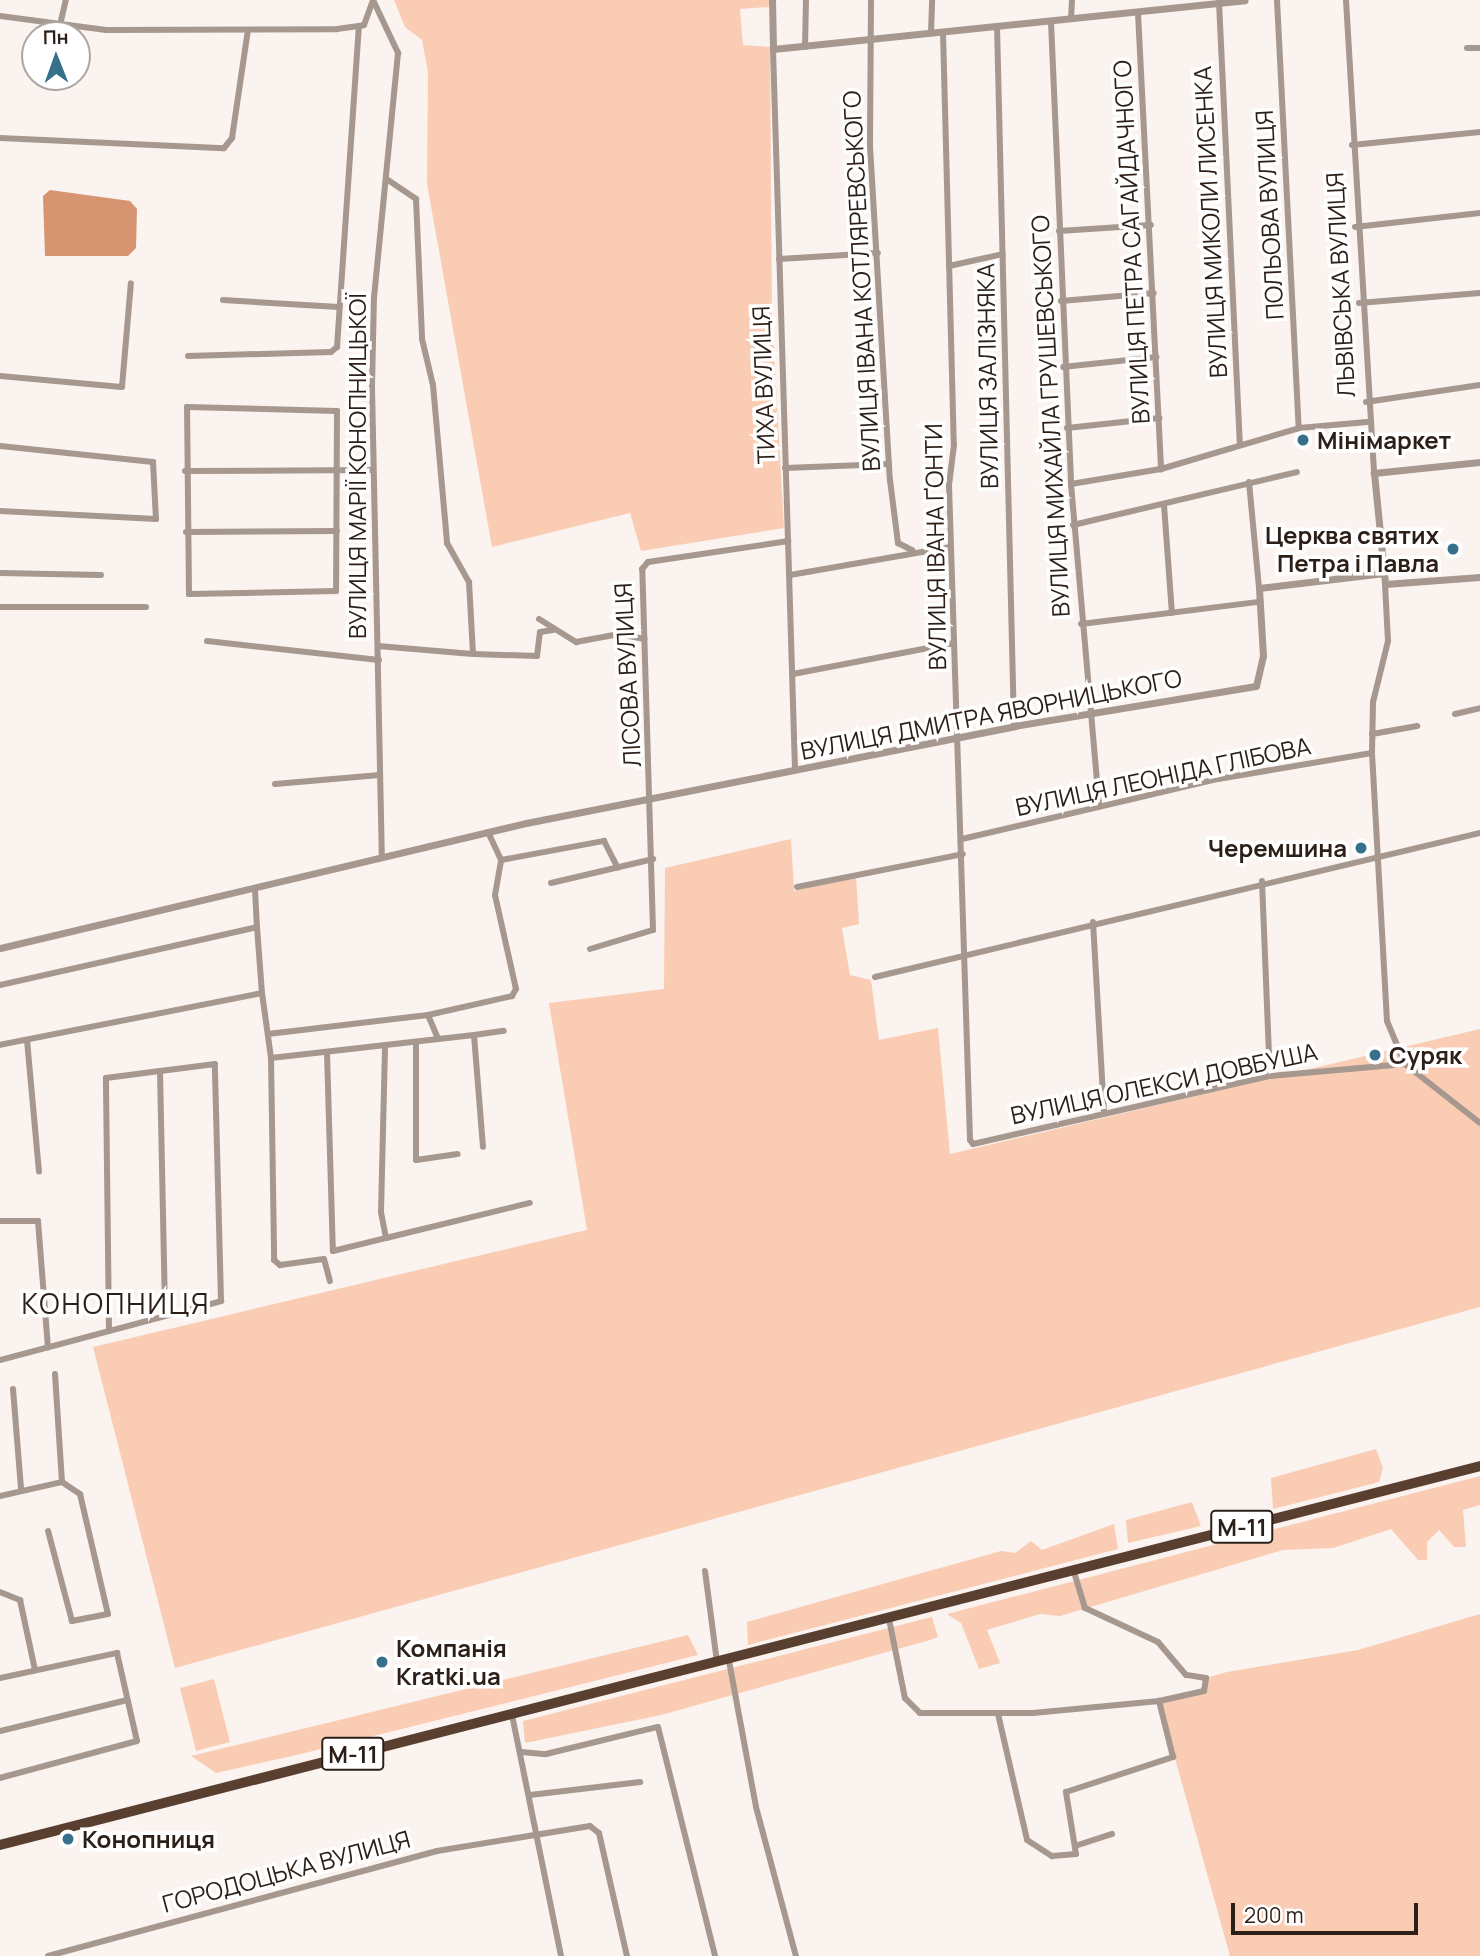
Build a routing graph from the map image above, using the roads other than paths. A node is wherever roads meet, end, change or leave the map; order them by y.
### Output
1 (66, 0) edge
2 (373, 0) edge
3 (772, 0) edge
4 (806, 0) edge
5 (871, 0) edge
6 (932, 0) edge
7 (1072, 0) edge
8 (1159, 0) edge
9 (1244, 0) edge
10 (1278, 0) edge
11 (1346, 0) edge
12 (1219, 2) junction
13 (1159, 11) junction
14 (1138, 13) junction
15 (0, 16) edge
16 (1071, 19) junction
17 (33, 21) edge
18 (61, 21) edge
19 (1051, 22) junction
20 (91, 26) edge
21 (997, 26) junction
22 (359, 27) junction
23 (248, 32) junction
24 (943, 32) junction
25 (931, 33) junction
26 (871, 41) junction
27 (805, 47) junction
28 (1467, 48) dead end
29 (1480, 48) edge
30 (773, 49) junction
31 (1480, 132) edge
32 (0, 138) edge
33 (1352, 145) junction
34 (388, 180) junction
35 (1480, 213) edge
36 (1152, 225) junction
37 (1355, 227) junction
38 (1059, 231) junction
39 (877, 253) junction
40 (1003, 254) junction
41 (779, 260) junction
42 (949, 266) junction
43 (131, 283) dead end
44 (1154, 293) junction
45 (1480, 293) edge
46 (223, 300) dead end
47 (1061, 302) junction
48 (1360, 303) junction
49 (339, 307) junction
50 (188, 356) dead end
51 (1156, 358) junction
52 (1063, 368) junction
53 (0, 376) edge
54 (1480, 385) edge
55 (1366, 401) junction
56 (1159, 418) junction
57 (1367, 422) junction
58 (1068, 428) junction
59 (1299, 428) junction
60 (1240, 441) junction
61 (0, 446) edge
62 (1480, 462) edge
63 (889, 464) junction
64 (785, 468) junction
65 (1161, 469) junction
66 (372, 470) junction
67 (185, 471) junction
68 (337, 471) junction
69 (1297, 472) dead end
70 (1374, 472) junction
71 (1249, 482) junction
72 (1070, 485) junction
73 (1164, 505) junction
74 (0, 511) edge
75 (1073, 525) junction
76 (337, 531) junction
77 (186, 533) junction
78 (788, 541) junction
79 (951, 547) junction
80 (912, 550) junction
81 (0, 573) edge
82 (1384, 573) junction
83 (790, 575) junction
84 (101, 576) dead end
85 (1480, 577) edge
86 (1385, 584) junction
87 (1259, 587) junction
88 (1257, 602) junction
89 (0, 607) edge
90 (146, 607) dead end
91 (1172, 613) junction
92 (539, 619) dead end
93 (1081, 624) junction
94 (553, 630) junction
95 (645, 639) junction
96 (207, 641) dead end
97 (954, 643) junction
98 (378, 646) junction
99 (473, 654) junction
100 (379, 660) junction
101 (793, 674) junction
102 (1480, 708) edge
103 (1086, 713) junction
104 (1455, 714) dead end
105 (1014, 726) junction
106 (1417, 726) dead end
107 (1373, 734) junction
108 (959, 737) junction
109 (1372, 753) junction
110 (795, 769) junction
111 (380, 775) junction
112 (275, 784) dead end
113 (651, 799) junction
114 (1099, 807) junction
115 (488, 832) junction
116 (1480, 833) edge
117 (962, 839) junction
118 (963, 854) junction
119 (1376, 855) junction
120 (382, 856) junction
121 (653, 859) junction
122 (501, 860) junction
123 (618, 868) junction
124 (1262, 881) junction
125 (551, 883) dead end
126 (797, 887) dead end
127 (255, 890) junction
128 (1093, 922) junction
129 (257, 927) junction
130 (0, 948) edge
131 (590, 949) dead end
132 (966, 952) junction
133 (875, 977) dead end
134 (0, 985) edge
135 (262, 993) junction
136 (428, 1015) junction
137 (504, 1031) dead end
138 (268, 1034) junction
139 (474, 1035) junction
140 (438, 1038) junction
141 (27, 1040) junction
142 (416, 1042) junction
143 (0, 1045) edge
144 (385, 1045) junction
145 (327, 1053) junction
146 (271, 1058) junction
147 (1405, 1064) junction
148 (160, 1071) junction
149 (1269, 1076) junction
150 (1104, 1114) junction
151 (1480, 1123) edge
152 (973, 1144) joint
153 (483, 1147) dead end
154 (458, 1154) dead end
155 (39, 1171) dead end
156 (530, 1203) dead end
157 (0, 1221) edge
158 (386, 1238) junction
159 (330, 1281) dead end
160 (165, 1314) junction
161 (109, 1330) junction
162 (48, 1348) junction
163 (0, 1360) edge
164 (55, 1374) dead end
165 (13, 1389) dead end
166 (1480, 1466) edge
167 (62, 1482) junction
168 (21, 1489) junction
169 (0, 1496) edge
170 (48, 1531) dead end
171 (705, 1571) dead end
172 (1074, 1571) junction
173 (0, 1592) edge
174 (889, 1619) junction
175 (729, 1661) junction
176 (718, 1664) junction
177 (35, 1670) junction
178 (0, 1678) edge
179 (127, 1700) junction
180 (1159, 1701) junction
181 (998, 1714) junction
182 (512, 1715) junction
183 (0, 1731) edge
184 (521, 1752) junction
185 (0, 1778) edge
186 (640, 1782) dead end
187 (530, 1796) junction
188 (537, 1834) junction
189 (1112, 1834) dead end
190 (0, 1845) edge
191 (1075, 1846) junction
192 (48, 1956) edge
193 (561, 1956) edge
194 (627, 1956) edge
195 (715, 1956) edge
196 (796, 1956) edge

1 - 18 street
2 - 22 street
2 - 34 street, ВУЛИЦЯ МАРІЇ КОНОПНИЦЬКОЇ
3 - 30 street, ТИХА ВУЛИЦЯ
4 - 27 street
5 - 26 street, ВУЛИЦЯ ІВАНА КОТЛЯРЕВСЬКОГО
6 - 25 street
7 - 16 street
8 - 13 street
9 - 12 street
10 - 59 street, ПОЛЬОВА ВУЛИЦЯ
11 - 33 street, ЛЬВІВСЬКА ВУЛИЦЯ
12 - 13 street
12 - 60 street, ВУЛИЦЯ МИКОЛИ ЛИСЕНКА
13 - 14 street
14 - 16 street
14 - 36 street, ВУЛИЦЯ ПЕТРА САГАЙДАЧНОГО
15 - 17 street
16 - 19 street
19 - 21 street
19 - 38 street, ВУЛИЦЯ МИХАЙЛА ГРУШЕВСЬКОГО
20 - 23 street
21 - 24 street
21 - 40 street, ВУЛИЦЯ ЗАЛІЗНЯКА
22 - 23 street
22 - 49 street
23 - 32 street
24 - 25 street
24 - 42 street, ВУЛИЦЯ ІВАНА ҐОНТИ
25 - 26 street
26 - 27 street
26 - 39 street, ВУЛИЦЯ ІВАНА КОТЛЯРЕВСЬКОГО
27 - 30 street
28 - 29 street
30 - 41 street, ТИХА ВУЛИЦЯ
31 - 33 street
33 - 37 street, ЛЬВІВСЬКА ВУЛИЦЯ
34 - 66 street, ВУЛИЦЯ МАРІЇ КОНОПНИЦЬКОЇ
34 - 99 street
35 - 37 street
36 - 38 street
36 - 44 street, ВУЛИЦЯ ПЕТРА САГАЙДАЧНОГО
37 - 48 street, ЛЬВІВСЬКА ВУЛИЦЯ
38 - 47 street, ВУЛИЦЯ МИХАЙЛА ГРУШЕВСЬКОГО
39 - 41 street
39 - 63 street, ВУЛИЦЯ ІВАНА КОТЛЯРЕВСЬКОГО
40 - 42 street
40 - 105 street, ВУЛИЦЯ ЗАЛІЗНЯКА
41 - 64 street, ТИХА ВУЛИЦЯ
42 - 79 street, ВУЛИЦЯ ІВАНА ҐОНТИ
43 - 53 street
44 - 47 street
44 - 51 street, ВУЛИЦЯ ПЕТРА САГАЙДАЧНОГО
45 - 48 street
46 - 49 street
47 - 52 street, ВУЛИЦЯ МИХАЙЛА ГРУШЕВСЬКОГО
48 - 55 street, ЛЬВІВСЬКА ВУЛИЦЯ
49 - 50 street
51 - 52 street
51 - 56 street, ВУЛИЦЯ ПЕТРА САГАЙДАЧНОГО
52 - 58 street, ВУЛИЦЯ МИХАЙЛА ГРУШЕВСЬКОГО
54 - 55 street
55 - 57 street, ЛЬВІВСЬКА ВУЛИЦЯ
56 - 58 street
56 - 65 street, ВУЛИЦЯ ПЕТРА САГАЙДАЧНОГО
57 - 59 street
57 - 70 street, ЛЬВІВСЬКА ВУЛИЦЯ
58 - 72 street, ВУЛИЦЯ МИХАЙЛА ГРУШЕВСЬКОГО
59 - 60 street
60 - 65 street
61 - 74 street
62 - 70 street
63 - 64 street
63 - 80 street, ВУЛИЦЯ ІВАНА КОТЛЯРЕВСЬКОГО
64 - 78 street, ТИХА ВУЛИЦЯ
65 - 72 street
66 - 68 street
66 - 98 street, ВУЛИЦЯ МАРІЇ КОНОПНИЦЬКОЇ
67 - 68 street
67 - 68 street
67 - 77 street
68 - 76 street
69 - 71 street
70 - 82 street, ЛЬВІВСЬКА ВУЛИЦЯ
71 - 73 street
71 - 87 street
72 - 75 street, ВУЛИЦЯ МИХАЙЛА ГРУШЕВСЬКОГО
73 - 75 street
73 - 91 street
75 - 93 street, ВУЛИЦЯ МИХАЙЛА ГРУШЕВСЬКОГО
76 - 77 street
76 - 77 street
78 - 83 street, ТИХА ВУЛИЦЯ
78 - 95 street, ЛІСОВА ВУЛИЦЯ
79 - 80 street
79 - 97 street, ВУЛИЦЯ ІВАНА ҐОНТИ
80 - 83 street
81 - 84 street
82 - 86 street, ЛЬВІВСЬКА ВУЛИЦЯ
82 - 87 street
83 - 101 street, ТИХА ВУЛИЦЯ
85 - 86 street
86 - 107 street, ЛЬВІВСЬКА ВУЛИЦЯ
87 - 88 street
88 - 91 street
88 - 103 street, ВУЛИЦЯ ДМИТРА ЯВОРНИЦЬКОГО
89 - 90 street
91 - 93 street
92 - 94 street
93 - 103 street, ВУЛИЦЯ МИХАЙЛА ГРУШЕВСЬКОГО
94 - 95 street
94 - 99 street
95 - 113 street, ЛІСОВА ВУЛИЦЯ
96 - 100 street
97 - 101 street
97 - 108 street, ВУЛИЦЯ ІВАНА ҐОНТИ
98 - 99 street
98 - 100 street, ВУЛИЦЯ МАРІЇ КОНОПНИЦЬКОЇ
100 - 111 street, ВУЛИЦЯ МАРІЇ КОНОПНИЦЬКОЇ
101 - 110 street, ТИХА ВУЛИЦЯ
102 - 104 street
103 - 105 street, ВУЛИЦЯ ДМИТРА ЯВОРНИЦЬКОГО
103 - 114 street, ВУЛИЦЯ МИХАЙЛА ГРУШЕВСЬКОГО
105 - 108 street, ВУЛИЦЯ ДМИТРА ЯВОРНИЦЬКОГО
106 - 107 street
107 - 109 street, ЛЬВІВСЬКА ВУЛИЦЯ
108 - 110 street, ВУЛИЦЯ ДМИТРА ЯВОРНИЦЬКОГО
108 - 117 street, ВУЛИЦЯ ІВАНА ҐОНТИ
109 - 114 street, ВУЛИЦЯ ЛЕОНІДА ГЛІБОВА
109 - 119 street, ЛЬВІВСЬКА ВУЛИЦЯ
110 - 113 street, ВУЛИЦЯ ДМИТРА ЯВОРНИЦЬКОГО
111 - 112 street
111 - 120 street, ВУЛИЦЯ МАРІЇ КОНОПНИЦЬКОЇ
113 - 115 street, ВУЛИЦЯ ДМИТРА ЯВОРНИЦЬКОГО
113 - 121 street, ЛІСОВА ВУЛИЦЯ
114 - 117 street, ВУЛИЦЯ ЛЕОНІДА ГЛІБОВА
115 - 120 street, ВУЛИЦЯ ДМИТРА ЯВОРНИЦЬКОГО
115 - 122 street
116 - 119 street
117 - 118 street, ВУЛИЦЯ ІВАНА ҐОНТИ
118 - 126 street
118 - 132 street, ВУЛИЦЯ ІВАНА ҐОНТИ
119 - 124 street
119 - 147 street, ЛЬВІВСЬКА ВУЛИЦЯ
120 - 127 street, ВУЛИЦЯ ДМИТРА ЯВОРНИЦЬКОГО
121 - 123 street
121 - 131 street, ЛІСОВА ВУЛИЦЯ
122 - 123 street
122 - 136 street
123 - 125 street
124 - 128 street
124 - 149 street
127 - 129 street
127 - 130 street, ВУЛИЦЯ ДМИТРА ЯВОРНИЦЬКОГО
128 - 132 street
128 - 150 street
129 - 134 street
129 - 135 street
132 - 133 street
132 - 152 street, ВУЛИЦЯ ІВАНА ҐОНТИ
135 - 138 street
135 - 141 street
136 - 138 street
136 - 140 street
137 - 139 street
138 - 146 street
139 - 140 street
139 - 153 street
140 - 142 street
141 - 143 street
141 - 155 street
142 - 144 street
142 - 154 street
144 - 145 street
144 - 158 street
145 - 146 street
145 - 158 street
146 - 159 street
147 - 149 street, ВУЛИЦЯ ОЛЕКСИ ДОВБУША
147 - 151 street
148 - 160 street
148 - 160 street
148 - 161 street
149 - 150 street, ВУЛИЦЯ ОЛЕКСИ ДОВБУША
150 - 152 street, ВУЛИЦЯ ОЛЕКСИ ДОВБУША
156 - 158 street
157 - 162 street
160 - 161 street
161 - 162 street
162 - 163 street
164 - 167 street
165 - 168 street
166 - 172 highway, М-11
167 - 168 street
167 - 170 street
168 - 169 street
171 - 176 street
172 - 174 highway, М-11
172 - 180 street
173 - 177 street
174 - 175 highway, М-11
174 - 181 street
175 - 176 highway, М-11
175 - 196 street
176 - 182 highway, М-11
177 - 178 street
177 - 179 street
179 - 183 street
179 - 185 street
180 - 181 street
180 - 191 street
181 - 191 street
182 - 184 street
182 - 190 highway, М-11
184 - 187 street
184 - 195 street
186 - 187 street
187 - 188 street
188 - 192 street, ГОРОДОЦЬКА ВУЛИЦЯ
188 - 193 street
188 - 194 street, ГОРОДОЦЬКА ВУЛИЦЯ
189 - 191 street

